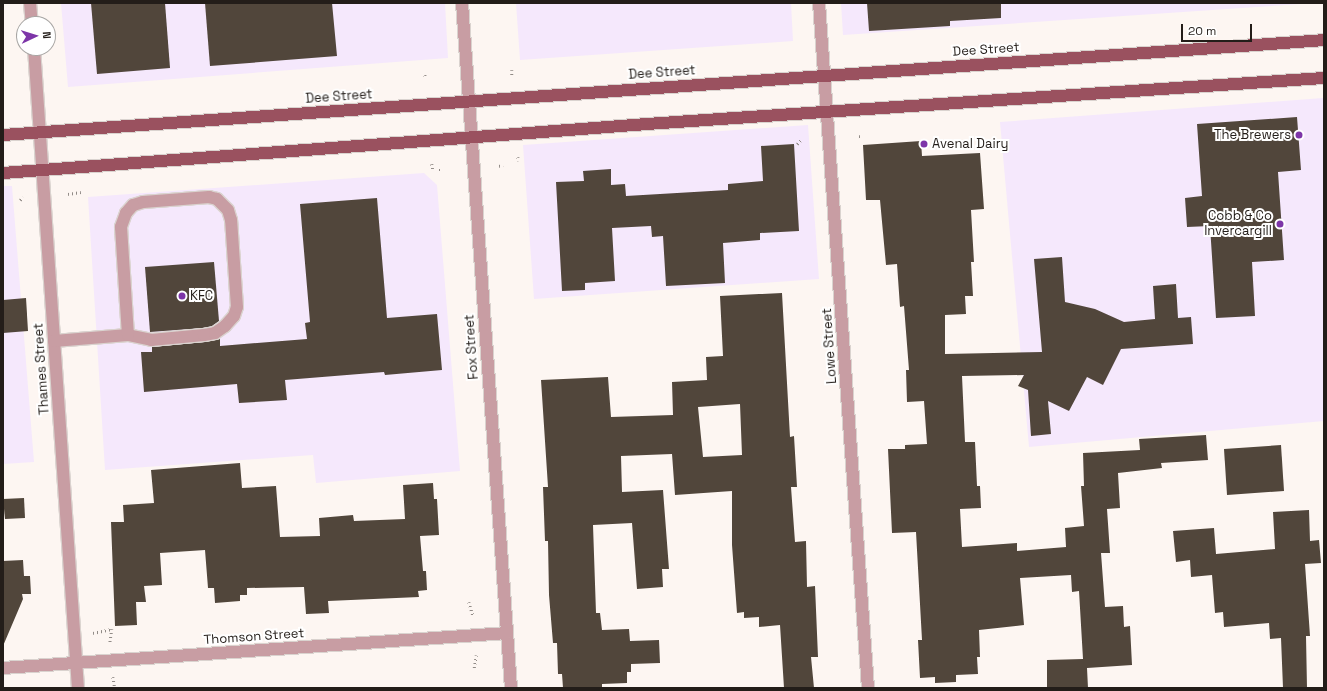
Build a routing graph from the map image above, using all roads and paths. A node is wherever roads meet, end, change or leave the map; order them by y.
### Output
1 (30, 3) edge
2 (462, 3) edge
3 (819, 3) edge
4 (31, 16) edge
5 (1324, 40) edge
6 (35, 56) edge
7 (512, 70) dead end
8 (512, 75) dead end
9 (824, 76) junction
10 (1324, 78) edge
11 (469, 101) junction
12 (828, 113) junction
13 (40, 132) junction
14 (3, 135) edge
15 (473, 138) junction
16 (801, 140) dead end
17 (797, 144) dead end
18 (518, 157) dead end
19 (518, 161) dead end
20 (432, 164) dead end
21 (503, 165) dead end
22 (499, 166) dead end
23 (42, 170) junction
24 (433, 170) dead end
25 (3, 173) edge
26 (81, 192) dead end
27 (68, 194) dead end
28 (128, 335) junction
29 (54, 341) junction
30 (469, 602) dead end
31 (473, 616) dead end
32 (94, 633) dead end
33 (507, 633) junction
34 (110, 644) dead end
35 (476, 655) dead end
36 (77, 663) junction
37 (3, 668) edge
38 (474, 668) dead end
39 (112, 677) dead end
40 (78, 688) edge
41 (115, 688) edge
42 (511, 688) edge
43 (868, 688) edge

1 - 4 street
2 - 11 street, Fox Street
3 - 9 street, Lowe Street
5 - 9 main road, Dee Street
6 - 13 street, Thames Street
7 - 8 path
9 - 11 main road, Dee Street
9 - 12 street, Lowe Street
10 - 12 main road
11 - 13 main road, Dee Street
11 - 15 street, Fox Street
12 - 15 main road
12 - 43 street, Lowe Street
13 - 14 main road, Dee Street
13 - 23 street, Thames Street
15 - 23 main road
15 - 33 street, Fox Street
16 - 17 path
18 - 19 path
20 - 24 path
21 - 22 path
23 - 25 main road
23 - 29 street, Thames Street
26 - 27 path
28 - 28 street
28 - 29 street
29 - 36 street, Thames Street
30 - 31 path
32 - 34 path
33 - 36 street, Thomson Street
33 - 42 street, Fox Street
35 - 38 path
36 - 37 street, Thomson Street
36 - 40 street, Thames Street
39 - 41 path

